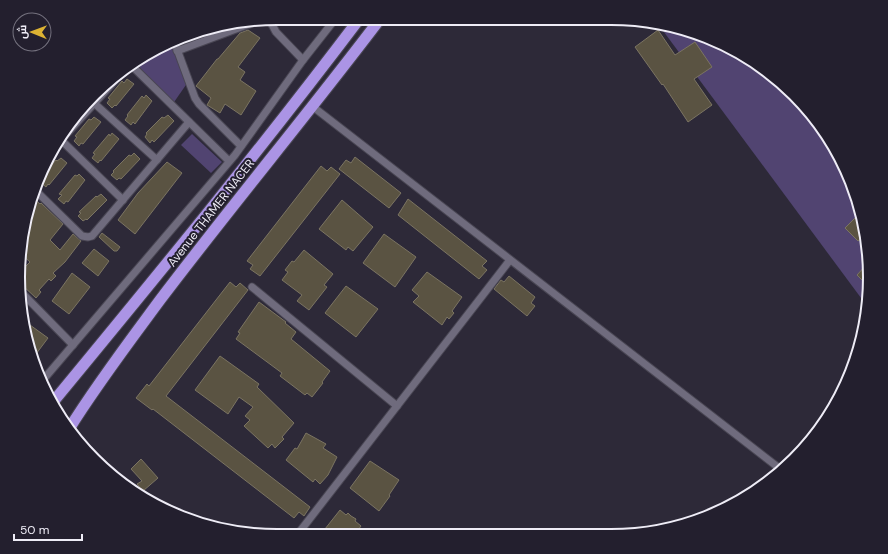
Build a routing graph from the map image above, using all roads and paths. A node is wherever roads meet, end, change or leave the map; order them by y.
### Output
1 (272, 25) edge
2 (330, 25) edge
3 (355, 25) edge
4 (375, 25) edge
5 (239, 28) edge
6 (176, 46) edge
7 (178, 51) junction
8 (303, 60) junction
9 (135, 69) edge
10 (94, 103) edge
11 (312, 106) junction
12 (189, 122) junction
13 (63, 143) edge
14 (241, 146) junction
15 (157, 160) junction
16 (229, 161) junction
17 (39, 194) edge
18 (123, 200) junction
19 (510, 260) junction
20 (252, 287) dead end
21 (26, 297) edge
22 (73, 345) junction
23 (46, 377) edge
24 (56, 398) edge
25 (397, 406) junction
26 (72, 424) edge
27 (776, 467) edge
28 (302, 529) edge

1 - 8 street
2 - 8 street
3 - 24 highway, Avenue THAMER NACER
4 - 11 highway, Avenue THAMER NACER
5 - 7 street
6 - 7 street
7 - 14 street
8 - 14 street
9 - 12 street
10 - 15 street
11 - 19 street
11 - 26 highway, Avenue THAMER NACER
12 - 15 street
12 - 16 street
13 - 18 street
14 - 16 street
15 - 18 street
16 - 22 street
17 - 18 street
19 - 25 street
19 - 27 street
20 - 25 street
21 - 22 street
22 - 23 street
25 - 28 street

